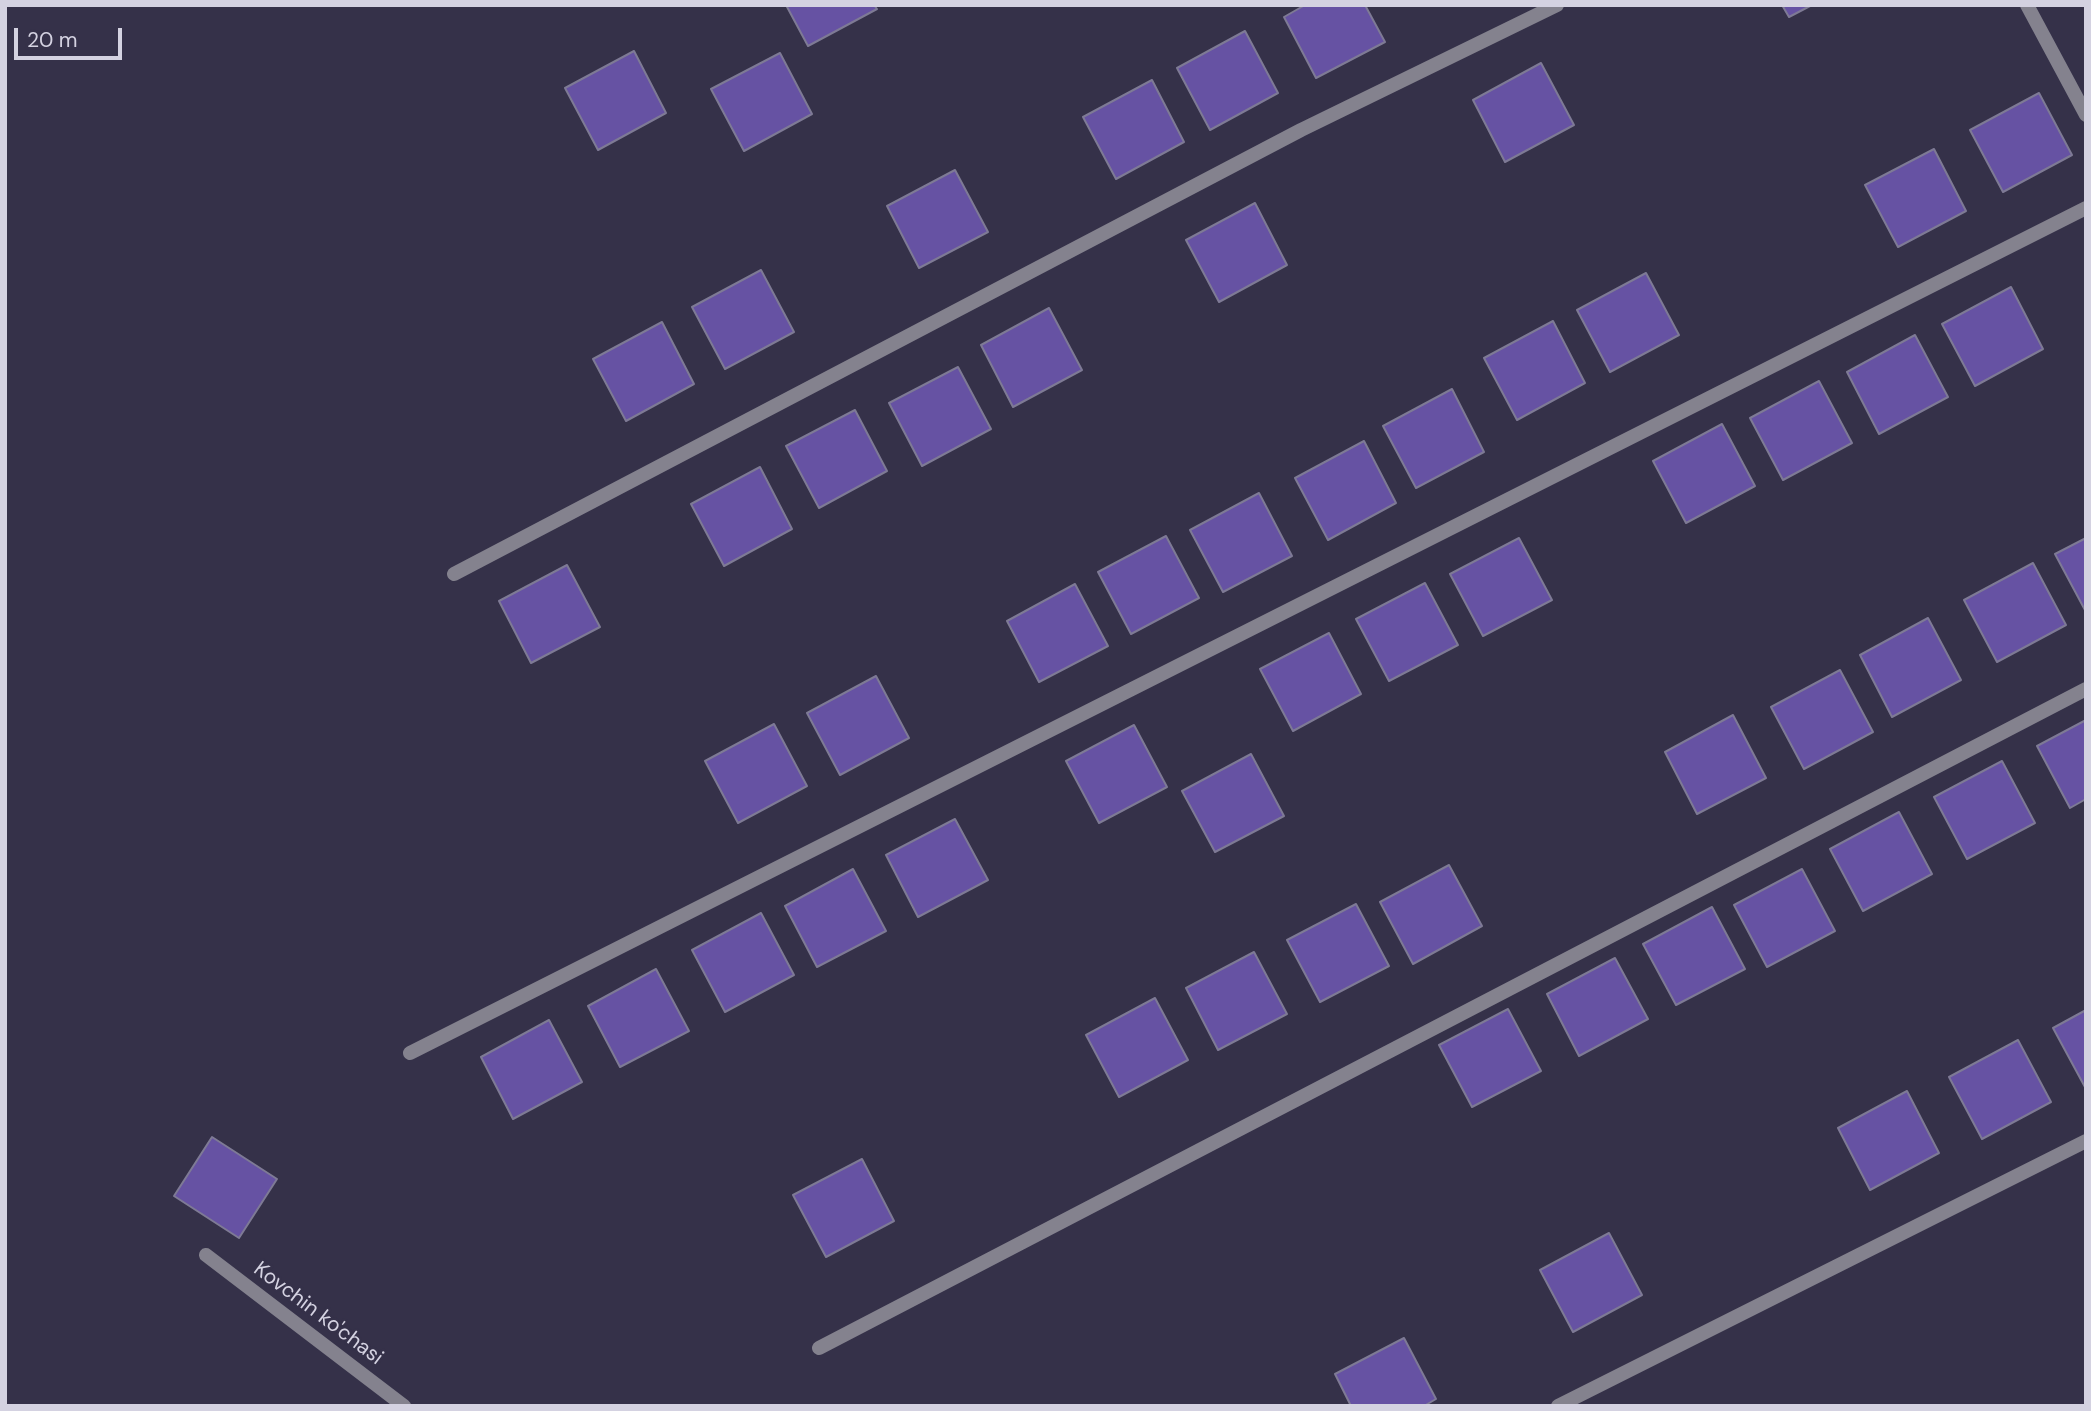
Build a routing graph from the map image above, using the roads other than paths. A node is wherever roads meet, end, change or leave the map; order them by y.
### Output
1 (1557, 5) edge
2 (2027, 5) edge
3 (2086, 115) edge
4 (2086, 208) edge
5 (454, 574) dead end
6 (2086, 689) edge
7 (410, 1053) dead end
8 (2086, 1141) edge
9 (206, 1255) dead end
10 (819, 1348) dead end
11 (404, 1406) edge
12 (1558, 1406) edge

1 - 5 street
2 - 3 street
4 - 7 street
6 - 10 street
8 - 12 street
9 - 11 street, Kovchin ko'chasi

